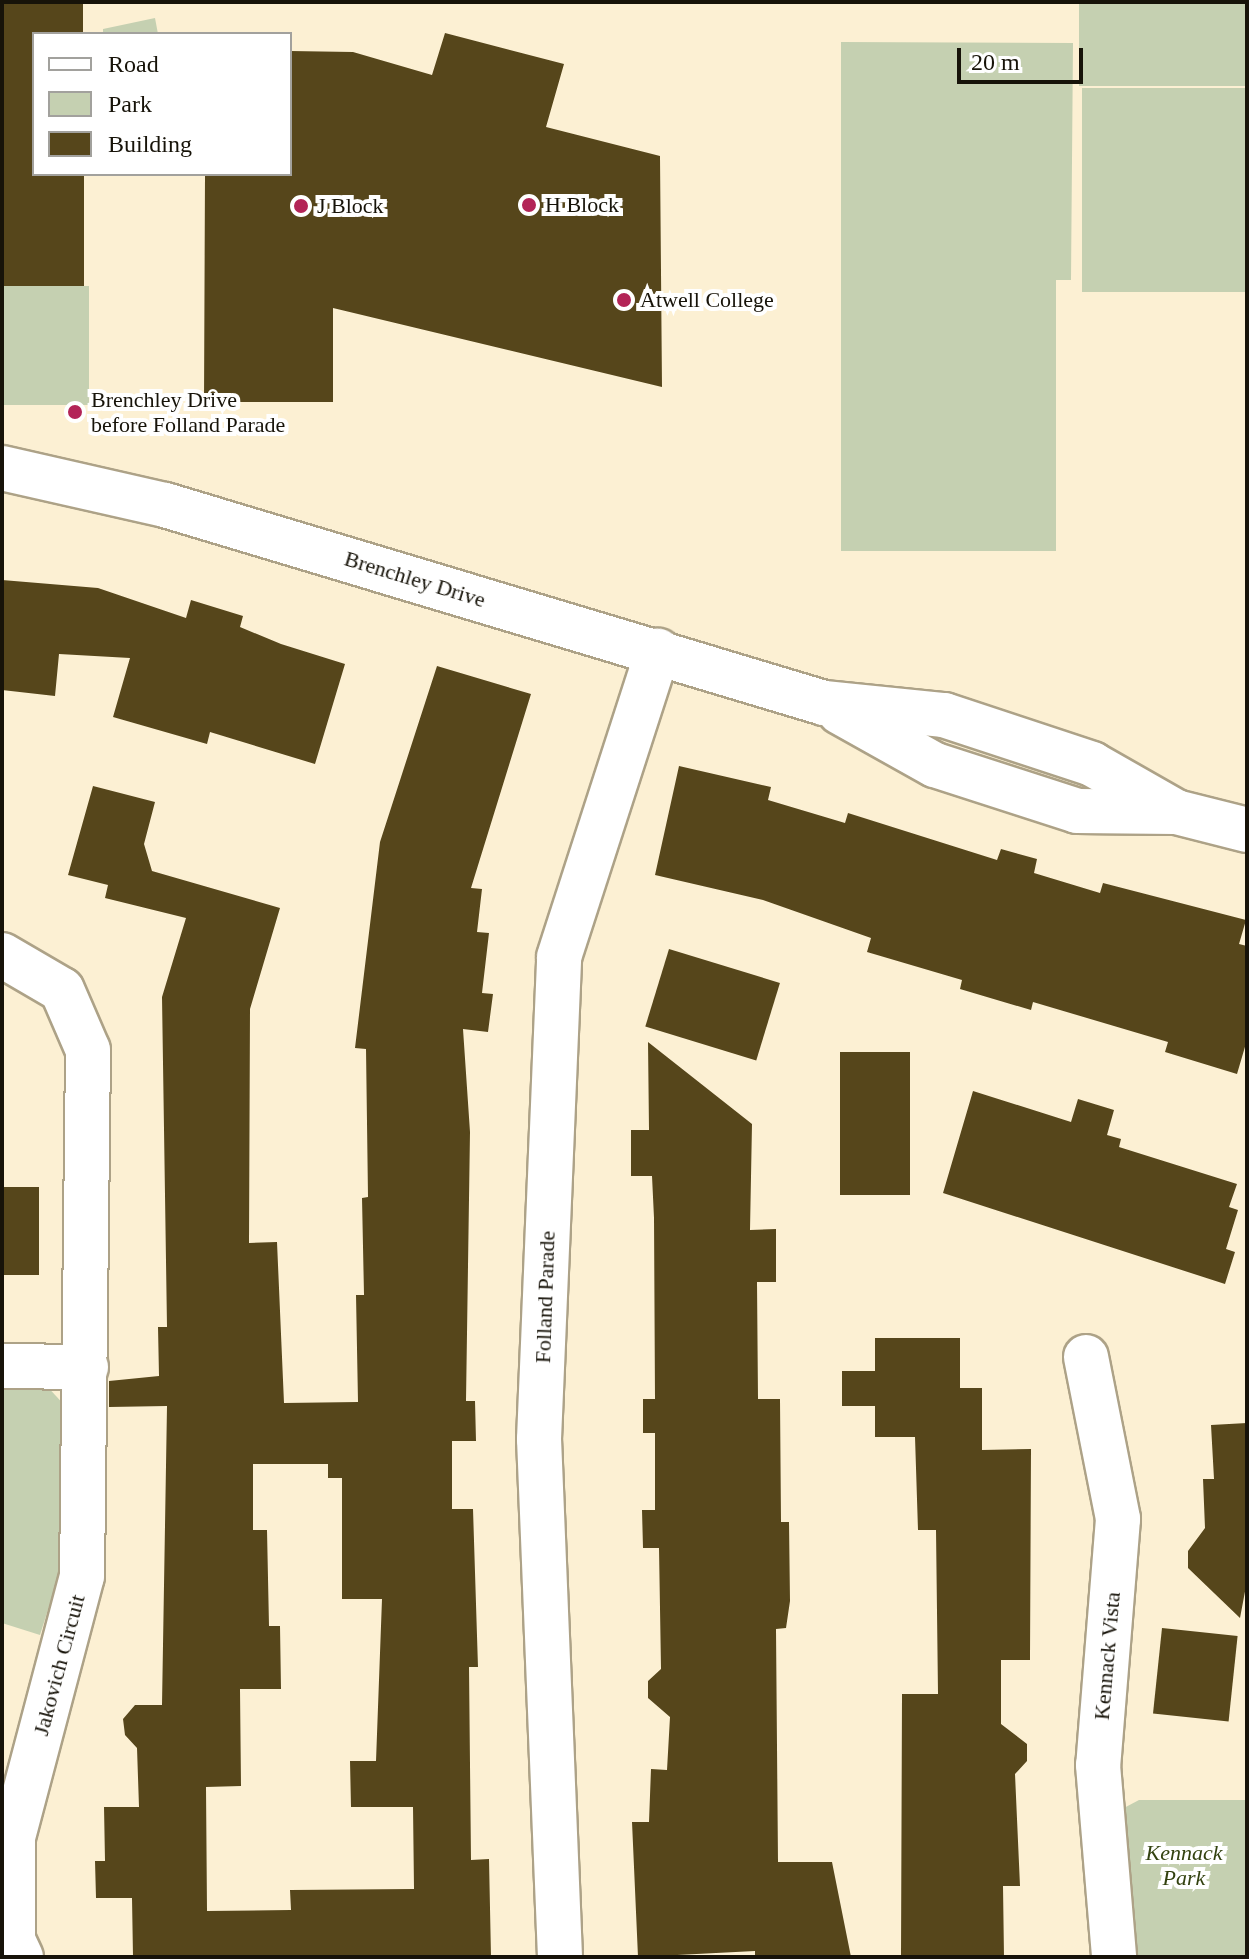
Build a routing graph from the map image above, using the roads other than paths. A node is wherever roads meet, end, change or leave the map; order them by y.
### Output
1 (2, 468) edge
2 (658, 651) junction
3 (824, 703) junction
4 (1018, 740) junction
5 (1002, 787) junction
6 (1176, 812) junction
7 (1247, 830) edge
8 (2, 955) edge
9 (1086, 1357) dead end
10 (2, 1366) edge
11 (86, 1367) junction
12 (21, 1957) edge
13 (560, 1957) edge
14 (1114, 1957) edge

1 - 2 street, Brenchley Drive
2 - 3 street, Brenchley Drive
2 - 13 street, Folland Parade
3 - 4 street, Brenchley Drive
3 - 5 street, Brenchley Drive
4 - 5 street
4 - 6 street, Brenchley Drive
5 - 6 street, Brenchley Drive
6 - 7 street, Brenchley Drive
8 - 11 street, Jakovich Circuit
9 - 14 street, Kennack Vista
10 - 11 street
11 - 12 street, Jakovich Circuit

